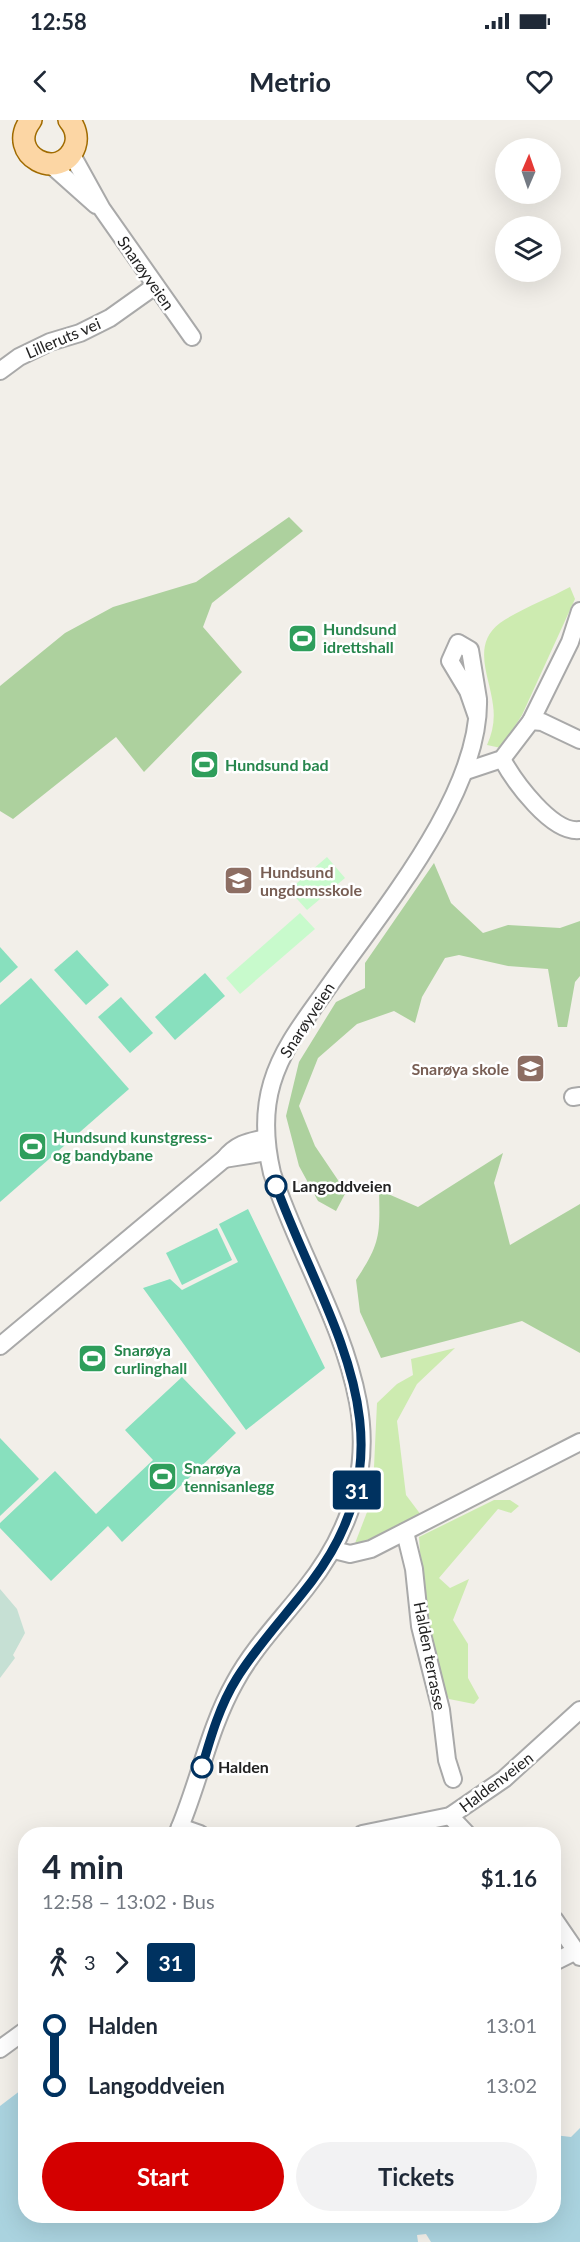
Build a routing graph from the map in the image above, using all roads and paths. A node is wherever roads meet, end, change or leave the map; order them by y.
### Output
1 (31, 120) edge
2 (77, 132) edge
3 (50, 164) junction
4 (102, 209) junction
5 (155, 286) junction
6 (192, 337) dead end
7 (0, 370) edge
8 (580, 611) edge
9 (475, 699) junction
10 (531, 721) junction
11 (580, 740) edge
12 (502, 759) junction
13 (466, 771) junction
14 (580, 830) edge
15 (266, 1145) junction
16 (0, 1346) edge
17 (580, 1442) edge
18 (405, 1532) junction
19 (334, 1550) junction
20 (580, 1710) edge
21 (453, 1779) dead end
22 (450, 1816) junction
23 (181, 1827) edge
24 (396, 1827) edge
25 (460, 1827) edge
26 (561, 1929) edge
27 (578, 1954) edge
28 (561, 1960) edge
29 (18, 2036) edge
30 (0, 2049) edge

1 - 3 main road
2 - 3 main road
2 - 4 street, Snarøyveien
3 - 4 street, Snarøyveien
4 - 5 street, Snarøyveien
5 - 6 street, Snarøyveien
5 - 7 street, Lilleruts vei
8 - 10 street
9 - 9 street, Snarøyveien
9 - 13 street, Snarøyveien
10 - 11 street
10 - 12 street
12 - 13 street
12 - 14 street
13 - 15 street, Snarøyveien
15 - 16 street
15 - 19 street, Snarøyveien
17 - 18 street
18 - 19 street
18 - 21 street, Halden terrasse
19 - 23 street, Snarøyveien
20 - 22 street, Haldenveien
22 - 24 street, Haldenveien
22 - 25 street
26 - 27 street
27 - 28 street
29 - 30 street

